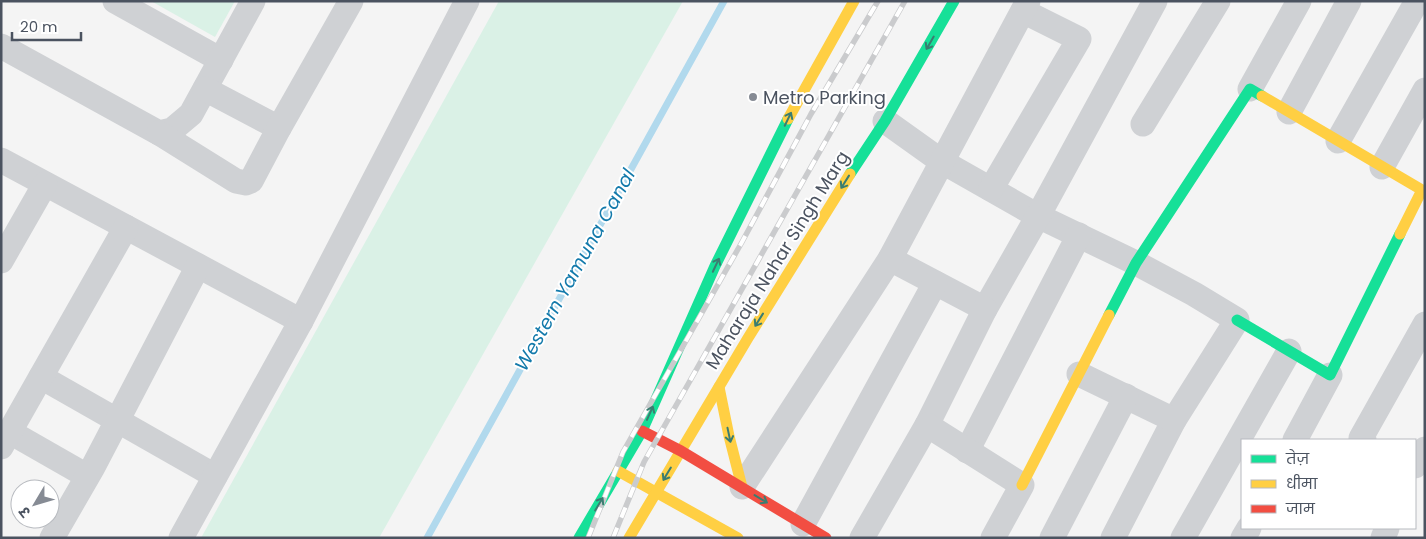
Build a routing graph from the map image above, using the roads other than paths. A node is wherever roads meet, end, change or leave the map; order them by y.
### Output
1 (115, 1) edge
2 (254, 1) edge
3 (351, 1) edge
4 (467, 1) edge
5 (854, 1) edge
6 (954, 1) edge
7 (1154, 1) edge
8 (1218, 1) edge
9 (1299, 1) edge
10 (1349, 1) edge
11 (1417, 1) edge
12 (1026, 6) edge
13 (1, 46) edge
14 (221, 60) junction
15 (1250, 88) junction
16 (205, 89) junction
17 (1425, 90) edge
18 (1289, 112) junction
19 (885, 121) junction
20 (1143, 124) dead end
21 (279, 128) junction
22 (159, 133) junction
23 (1338, 141) junction
24 (1, 160) edge
25 (942, 161) junction
26 (1382, 167) junction
27 (45, 184) junction
28 (991, 189) junction
29 (1423, 191) edge
30 (1038, 216) junction
31 (126, 227) junction
32 (1079, 236) junction
33 (890, 259) junction
34 (1, 261) edge
35 (1136, 263) junction
36 (198, 266) junction
37 (935, 283) junction
38 (985, 309) junction
39 (1237, 320) junction
40 (302, 321) junction
41 (1425, 324) edge
42 (1289, 350) junction
43 (1079, 374) junction
44 (1330, 375) junction
45 (41, 376) junction
46 (719, 387) junction
47 (1126, 396) junction
48 (117, 420) junction
49 (1174, 420) junction
50 (927, 426) junction
51 (642, 431) junction
52 (1296, 439) edge
53 (1362, 439) edge
54 (5, 440) edge
55 (1425, 449) edge
56 (681, 451) junction
57 (967, 451) junction
58 (1416, 464) edge
59 (618, 471) junction
60 (88, 476) junction
61 (215, 476) junction
62 (1022, 485) junction
63 (742, 488) junction
64 (656, 492) junction
65 (803, 524) junction
66 (735, 537) edge
67 (52, 538) edge
68 (181, 538) edge
69 (579, 538) edge
70 (629, 538) edge
71 (826, 538) edge
72 (862, 538) edge
73 (993, 538) edge
74 (1052, 538) edge
75 (1113, 538) edge
76 (1183, 538) edge

1 - 14 street
2 - 14 street
3 - 21 street
4 - 40 street
51 -> 5 main road, Maharaja Nahar Singh Marg
6 -> 19 main road, Maharaja Nahar Singh Marg
7 - 30 street
8 - 20 street
9 - 15 street
10 - 18 street
11 - 23 street
12 - 25 street
12 - 28 street
13 - 22 street
14 - 16 street
15 - 18 main road
15 - 35 main road
16 - 21 street
16 - 22 street
17 - 26 street
18 - 23 main road
19 - 25 street
19 -> 46 main road, Maharaja Nahar Singh Marg
21 - 22 street
23 - 26 main road
24 - 27 street
25 - 28 street
25 - 33 street
26 - 29 main road
27 - 31 street
27 - 34 street
28 - 30 street
29 - 44 main road
30 - 32 street
30 - 38 street
31 - 36 street
31 - 45 street
32 - 35 street
32 - 57 street
33 - 37 street
33 - 63 street
35 - 39 street
35 - 43 main road
36 - 40 street
36 - 48 street
37 - 38 street
37 - 65 street
38 - 50 street
39 - 42 main road
39 - 49 street
40 - 61 street
41 - 53 street
42 - 44 main road
42 - 76 street
43 - 47 street
43 - 62 main road
44 - 52 street
45 - 48 street
45 - 54 street
46 - 56 main road, Maharaja Nahar Singh Marg
46 -> 63 main road
47 - 49 street
47 - 74 street
48 - 60 street
48 - 61 street
49 - 75 street
50 - 57 street
50 - 72 street
51 - 56 main road
51 - 59 main road, Maharaja Nahar Singh Marg
54 - 60 street
55 - 58 street
56 - 63 main road
56 -> 64 main road, Maharaja Nahar Singh Marg
57 - 62 street
59 - 64 main road
69 -> 59 main road, Maharaja Nahar Singh Marg
60 - 67 street
61 - 68 street
62 - 73 street
63 -> 65 main road
64 - 66 main road
64 - 70 main road, Maharaja Nahar Singh Marg
65 - 71 main road

